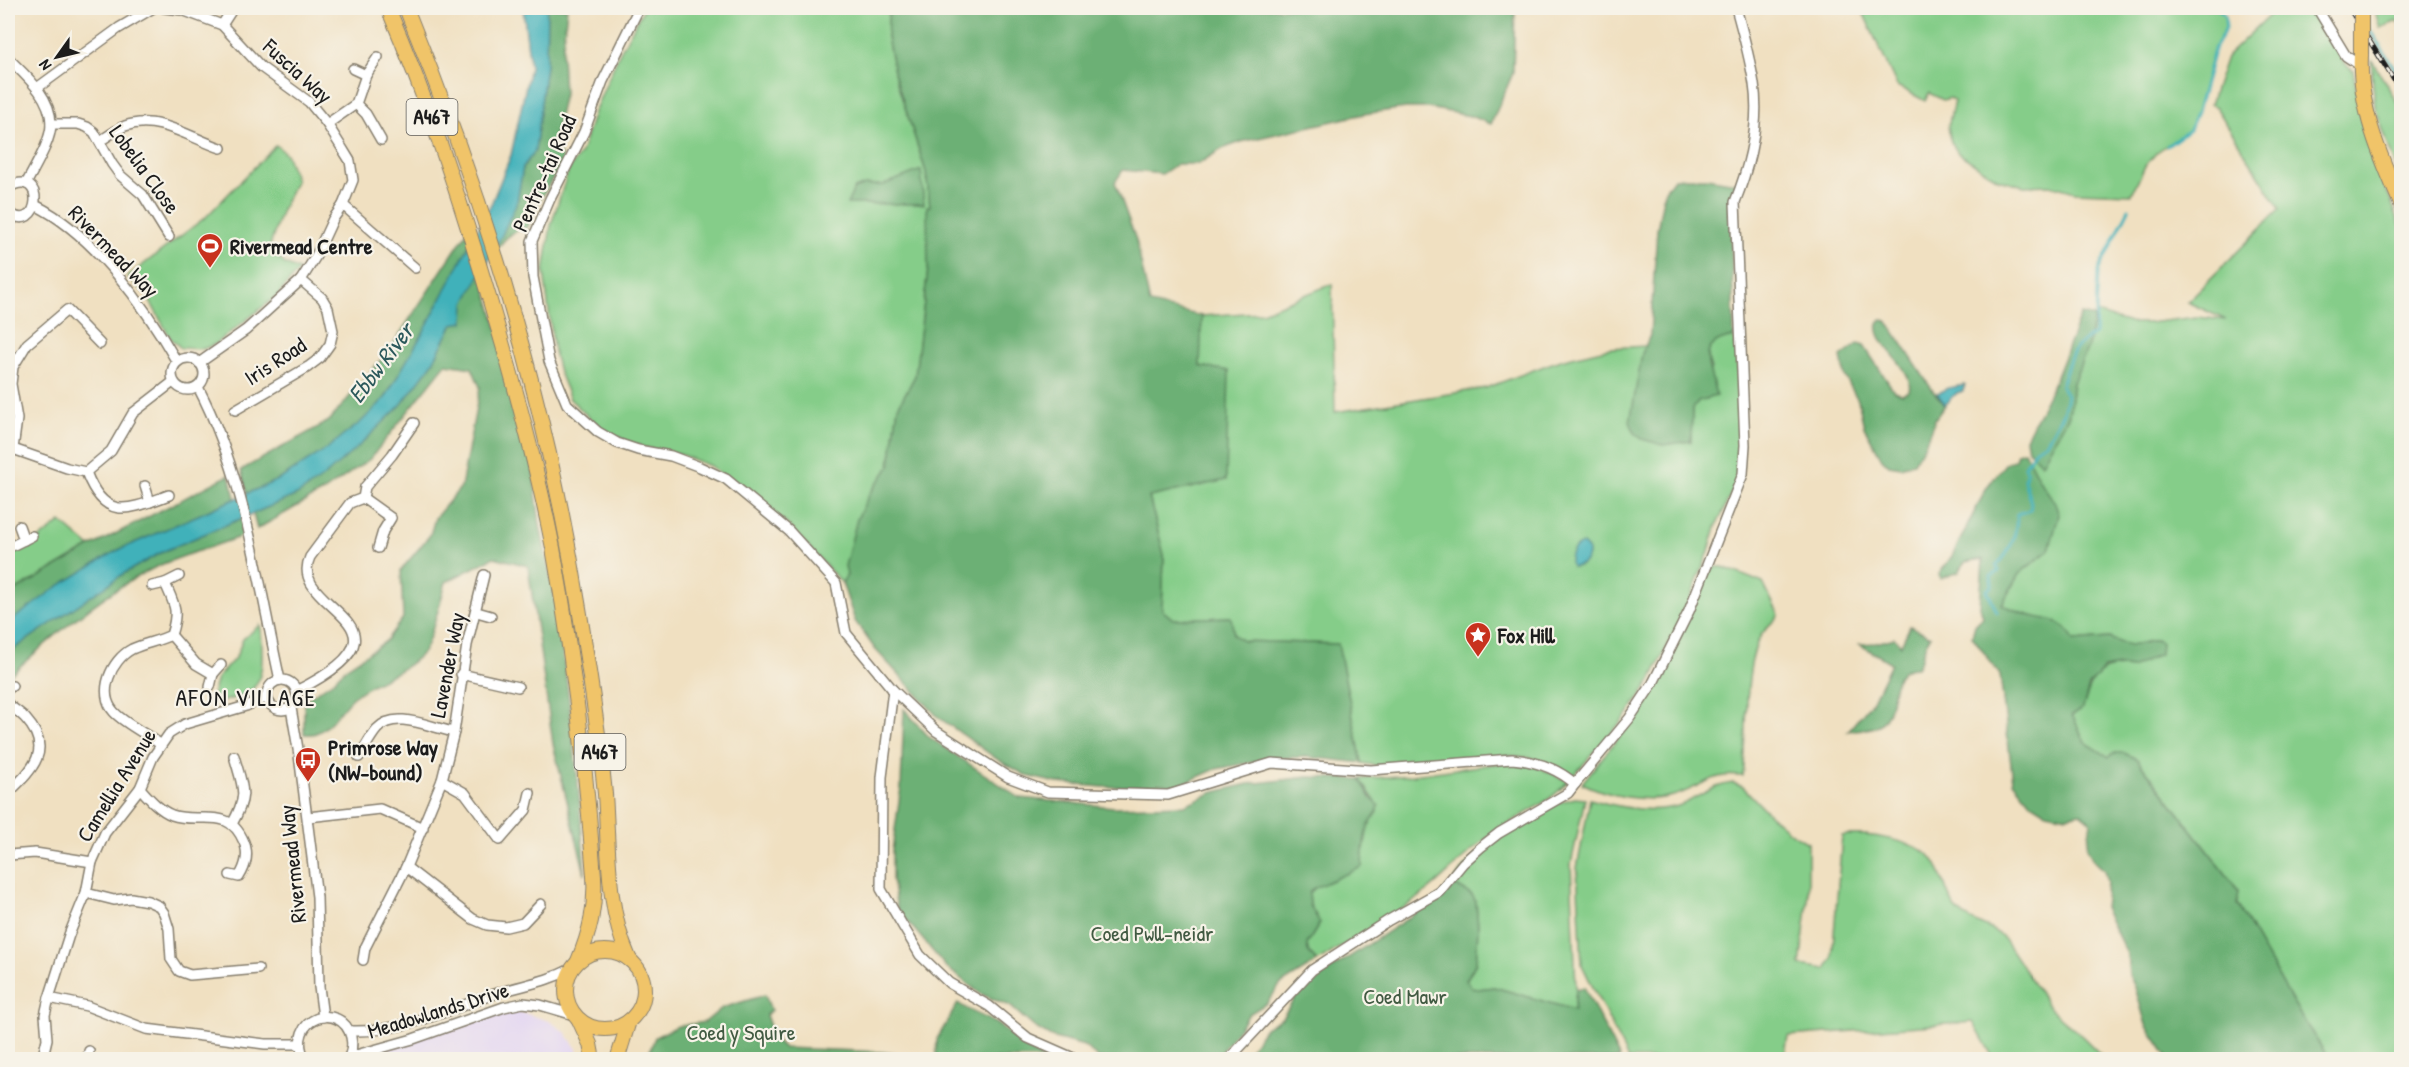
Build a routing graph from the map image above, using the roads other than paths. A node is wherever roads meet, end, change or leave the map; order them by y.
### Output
1 (153, 8) edge
2 (164, 8) edge
3 (233, 8) edge
4 (388, 8) edge
5 (406, 8) edge
6 (639, 8) edge
7 (1736, 8) edge
8 (2318, 8) edge
9 (2361, 8) edge
10 (222, 25) junction
11 (378, 57) dead end
12 (8, 58) edge
13 (2361, 60) junction
14 (353, 69) dead end
15 (366, 75) junction
16 (37, 88) junction
17 (356, 104) junction
18 (51, 124) junction
19 (327, 124) junction
20 (381, 140) dead end
21 (100, 141) junction
22 (202, 142) junction
23 (221, 148) dead end
24 (199, 153) dead end
25 (26, 184) junction
26 (8, 188) edge
27 (35, 205) junction
28 (343, 206) junction
29 (2402, 206) edge
30 (10, 214) edge
31 (8, 227) edge
32 (169, 237) dead end
33 (415, 268) dead end
34 (301, 280) junction
35 (100, 344) dead end
36 (177, 362) junction
37 (199, 363) junction
38 (173, 382) junction
39 (198, 387) junction
40 (235, 410) dead end
41 (414, 423) dead end
42 (10, 450) edge
43 (86, 472) junction
44 (145, 486) dead end
45 (169, 495) dead end
46 (363, 498) junction
47 (150, 502) junction
48 (19, 526) dead end
49 (8, 548) edge
50 (378, 548) dead end
51 (484, 575) dead end
52 (179, 576) dead end
53 (165, 583) junction
54 (152, 586) dead end
55 (477, 612) junction
56 (491, 616) dead end
57 (171, 635) junction
58 (221, 665) dead end
59 (213, 674) junction
60 (461, 674) junction
61 (280, 680) junction
62 (210, 687) dead end
63 (518, 687) dead end
64 (893, 690) junction
65 (296, 691) junction
66 (267, 697) junction
67 (8, 704) edge
68 (291, 708) junction
69 (454, 732) junction
70 (160, 744) junction
71 (234, 756) dead end
72 (359, 757) dead end
73 (442, 780) junction
74 (1575, 784) junction
75 (140, 788) junction
76 (8, 793) edge
77 (530, 793) dead end
78 (308, 817) junction
79 (232, 824) junction
80 (423, 828) junction
81 (8, 854) edge
82 (92, 862) junction
83 (406, 867) junction
84 (230, 875) dead end
85 (86, 893) junction
86 (541, 904) dead end
87 (237, 958) dead end
88 (629, 958) junction
89 (363, 960) dead end
90 (575, 965) junction
91 (258, 969) dead end
92 (238, 970) junction
93 (49, 998) junction
94 (322, 1017) junction
95 (577, 1017) junction
96 (629, 1021) junction
97 (350, 1030) junction
98 (299, 1044) junction
99 (348, 1058) edge
100 (42, 1059) edge
101 (305, 1059) edge
102 (593, 1059) edge
103 (617, 1059) edge
104 (1078, 1059) edge
105 (1228, 1059) edge

1 - 16 street
2 - 10 street, Fuscia Way
3 - 10 street
4 - 90 main road, A467
5 - 88 main road, A467
6 - 64 street, Pentre-tai Road
7 - 74 street
8 - 13 street
9 - 13 main road, bridge
10 - 19 street, Fuscia Way
11 - 15 street
12 - 16 street
13 - 29 main road
14 - 15 street
15 - 17 street
16 - 18 street
17 - 19 street
17 - 20 street
18 - 21 street, Lobelia Close
18 - 25 street
19 - 28 street, Fuscia Way
21 - 22 street
21 - 32 street, Lobelia Close
22 - 23 street
22 - 24 street
25 - 26 street
25 - 27 street, Rivermead Way
27 - 30 street, Rivermead Way
27 - 36 street, Rivermead Way
28 - 33 street
28 - 34 street, Fuscia Way
30 - 31 street
34 - 37 street, Fuscia Way
34 - 40 street, Iris Road
35 - 42 street
36 - 37 street
36 - 38 street
37 - 39 street
38 - 39 street
38 - 43 street
39 - 61 street
41 - 46 street
42 - 43 street
43 - 47 street
44 - 47 street
45 - 47 street
46 - 50 street
46 - 65 street
48 - 49 street
51 - 55 street, Lavender Way
52 - 53 street
53 - 54 street
53 - 57 street
55 - 56 street
55 - 60 street, Lavender Way
57 - 59 street
57 - 70 street
58 - 59 street
59 - 62 street
60 - 63 street
60 - 69 street, Lavender Way
61 - 65 street
61 - 66 street
64 - 74 street, Pentre-tai Road
64 - 104 street
65 - 68 street, Rivermead Way
66 - 68 street
66 - 70 street, Camellia Avenue
67 - 76 street
68 - 78 street, Rivermead Way
69 - 72 street
69 - 73 street, Lavender Way
70 - 75 street, Camellia Avenue
71 - 79 street
73 - 77 street
73 - 80 street, Lavender Way
74 - 105 street
75 - 79 street
75 - 82 street, Camellia Avenue
78 - 80 street
78 - 94 street, Rivermead Way
79 - 84 street
80 - 83 street, Lavender Way
81 - 82 street
82 - 85 street, Camellia Avenue
83 - 86 street
83 - 89 street, Lavender Way
85 - 92 street
85 - 93 street, Camellia Avenue
87 - 92 street
88 - 90 main road
88 - 96 main road
90 - 95 main road
90 - 97 street, Meadowlands Drive
91 - 92 street
93 - 98 street
93 - 100 street, Camellia Avenue
94 - 97 street
94 - 98 street
95 - 96 main road
95 - 99 street, Meadowlands Drive
95 - 102 main road
96 - 103 main road
97 - 99 street
98 - 101 street

